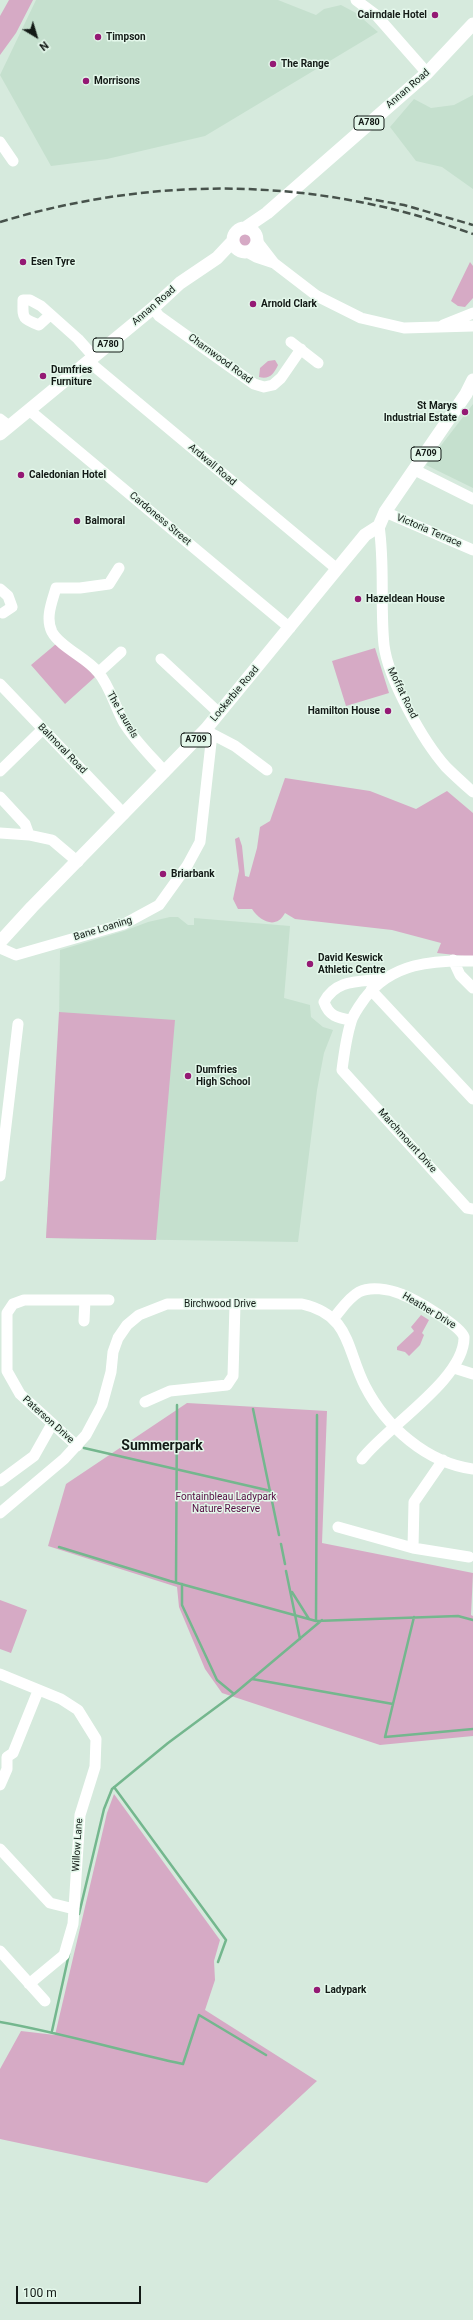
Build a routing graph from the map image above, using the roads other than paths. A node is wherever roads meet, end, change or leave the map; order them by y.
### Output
1 (356, 0) edge
2 (471, 29) edge
3 (427, 73) junction
4 (0, 142) edge
5 (13, 161) dead end
6 (269, 211) junction
7 (245, 228) junction
8 (257, 239) junction
9 (233, 241) junction
10 (245, 252) junction
11 (217, 258) junction
12 (274, 263) junction
13 (153, 308) junction
14 (473, 313) edge
15 (50, 315) dead end
16 (473, 326) edge
17 (437, 327) junction
18 (291, 342) dead end
19 (301, 349) junction
20 (91, 359) junction
21 (318, 362) dead end
22 (472, 384) edge
23 (29, 410) junction
24 (3, 426) edge
25 (415, 470) junction
26 (473, 498) edge
27 (385, 512) junction
28 (378, 526) junction
29 (473, 550) edge
30 (119, 568) dead end
31 (337, 569) junction
32 (0, 589) edge
33 (4, 613) dead end
34 (290, 628) junction
35 (121, 652) dead end
36 (161, 659) dead end
37 (99, 672) junction
38 (0, 684) edge
39 (219, 713) junction
40 (44, 729) junction
41 (209, 731) junction
42 (267, 770) dead end
43 (0, 771) edge
44 (165, 772) junction
45 (473, 792) edge
46 (0, 797) edge
47 (124, 814) junction
48 (0, 833) edge
49 (28, 835) junction
50 (78, 862) junction
51 (0, 942) edge
52 (0, 948) edge
53 (453, 960) junction
54 (473, 961) edge
55 (382, 979) junction
56 (473, 988) edge
57 (371, 990) junction
58 (352, 1020) junction
59 (18, 1024) dead end
60 (5, 1087) edge
61 (473, 1099) edge
62 (0, 1176) edge
63 (473, 1209) edge
64 (85, 1300) junction
65 (109, 1300) dead end
66 (235, 1304) junction
67 (333, 1319) junction
68 (84, 1321) dead end
69 (468, 1333) edge
70 (454, 1368) junction
71 (3, 1370) edge
72 (473, 1374) edge
73 (145, 1402) dead end
74 (52, 1424) junction
75 (395, 1428) junction
76 (77, 1446) junction
77 (362, 1459) dead end
78 (443, 1460) junction
79 (473, 1468) edge
80 (0, 1481) edge
81 (0, 1513) edge
82 (338, 1526) dead end
83 (413, 1548) junction
84 (468, 1557) dead end
85 (0, 1674) edge
86 (38, 1691) junction
87 (3, 1757) edge
88 (0, 1785) edge
89 (0, 1849) edge
90 (74, 1909) junction
91 (0, 1951) edge
92 (30, 1984) junction
93 (45, 2001) dead end

1 - 3 street
2 - 3 main road, Annan Road / A780
3 - 6 main road, Annan Road / A780
4 - 5 street
6 - 7 main road, Annan Road / A780
6 - 8 main road, Annan Road / A780
7 - 8 main road
7 - 9 main road
8 - 10 main road
8 - 12 street
9 - 10 main road
9 - 11 main road, Annan Road / A780
10 - 11 main road, Annan Road / A780
10 - 12 street
11 - 13 main road, Annan Road / A780
12 - 17 street
13 - 19 street, Charnwood Road
13 - 20 main road, Annan Road / A780
14 - 17 street
15 - 20 street, Ardwall Road
16 - 17 street
18 - 19 street
19 - 21 street
20 - 23 main road, Annan Road / A780
20 - 31 street, Ardwall Road
22 - 25 main road, A709
23 - 24 main road, Annan Road / A780
23 - 34 street, Cardoness Street
25 - 26 street
25 - 27 main road, A709
27 - 28 main road, A709
27 - 29 street, Victoria Terrace
28 - 31 main road, Lockerbie Road / A709
28 - 45 street, Moffat Road
30 - 37 street, The Laurels
31 - 34 main road, Lockerbie Road / A709
32 - 33 street
34 - 39 main road, Lockerbie Road / A709
35 - 37 street
36 - 39 street
37 - 44 street, The Laurels
38 - 40 street, Balmoral Road
39 - 41 main road, Lockerbie Road / A709
40 - 43 street
40 - 47 street, Balmoral Road
41 - 42 street
41 - 44 main road, Lockerbie Road / A709
41 - 52 street, Bane Loaning
44 - 47 main road, Lockerbie Road / A709
46 - 49 street
47 - 50 main road, Lockerbie Road / A709
48 - 49 street
49 - 50 street
50 - 51 main road, Lockerbie Road / A709
53 - 54 street
53 - 55 street
53 - 56 street
55 - 57 street
55 - 58 street
57 - 58 street
57 - 61 street
58 - 63 street, Marchmount Drive
59 - 60 street
60 - 62 street
64 - 65 street, Paterson Drive
64 - 68 street
64 - 71 street, Paterson Drive
66 - 67 street, Birchwood Drive
66 - 73 street
66 - 76 street, Birchwood Drive
67 - 69 street, Heather Drive
67 - 75 street, Birchwood Drive
69 - 70 street, Heather Drive
70 - 72 street
70 - 75 street, Heather Drive
71 - 74 street, Paterson Drive
74 - 76 street, Paterson Drive
74 - 80 street
75 - 77 street, Heather Drive
75 - 78 street, Birchwood Drive
76 - 81 street, Birchwood Drive
78 - 79 street, Birchwood Drive
78 - 83 street
82 - 83 street
83 - 84 street
85 - 86 street, Willow Lane
86 - 87 street
86 - 90 street, Willow Lane
87 - 88 street
89 - 90 street
90 - 92 street, Willow Lane
91 - 92 street
92 - 93 street

